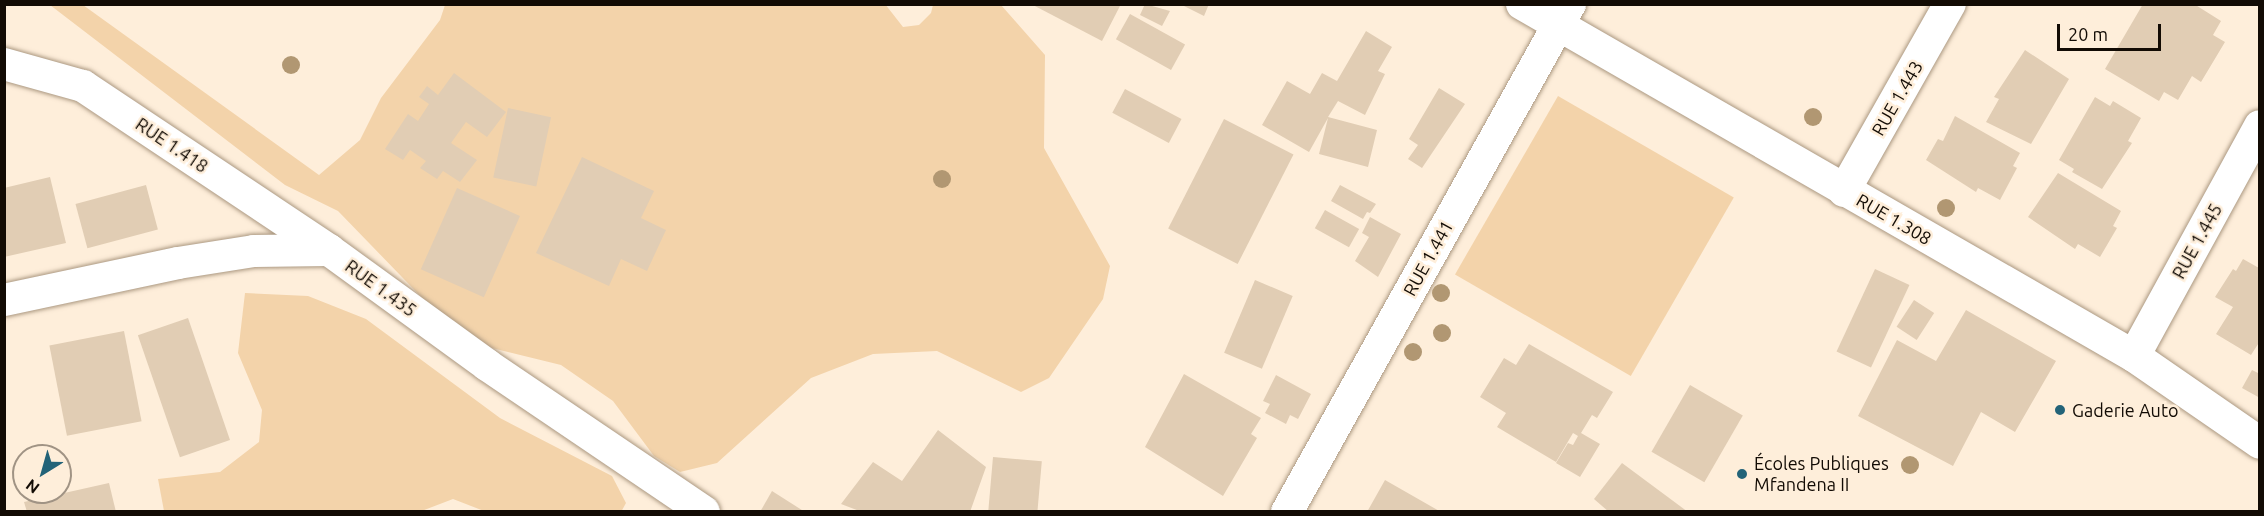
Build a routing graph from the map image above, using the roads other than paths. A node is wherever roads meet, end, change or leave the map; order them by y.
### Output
1 (1522, 4) edge
2 (1950, 4) edge
3 (1564, 15) edge
4 (4, 64) edge
5 (2259, 126) edge
6 (1844, 191) junction
7 (329, 250) junction
8 (4, 300) edge
9 (2134, 356) junction
10 (2259, 443) edge
11 (704, 512) edge
12 (1287, 512) edge

1 - 3 street, RUE 1.308
2 - 6 street, RUE 1.443
3 - 6 street, RUE 1.308
3 - 12 street, RUE 1.441
4 - 7 street, RUE 1.418
5 - 9 street, RUE 1.445
6 - 9 street, RUE 1.308
7 - 8 street, RUE 1.435
7 - 11 street, RUE 1.435
9 - 10 street, RUE 1.308

